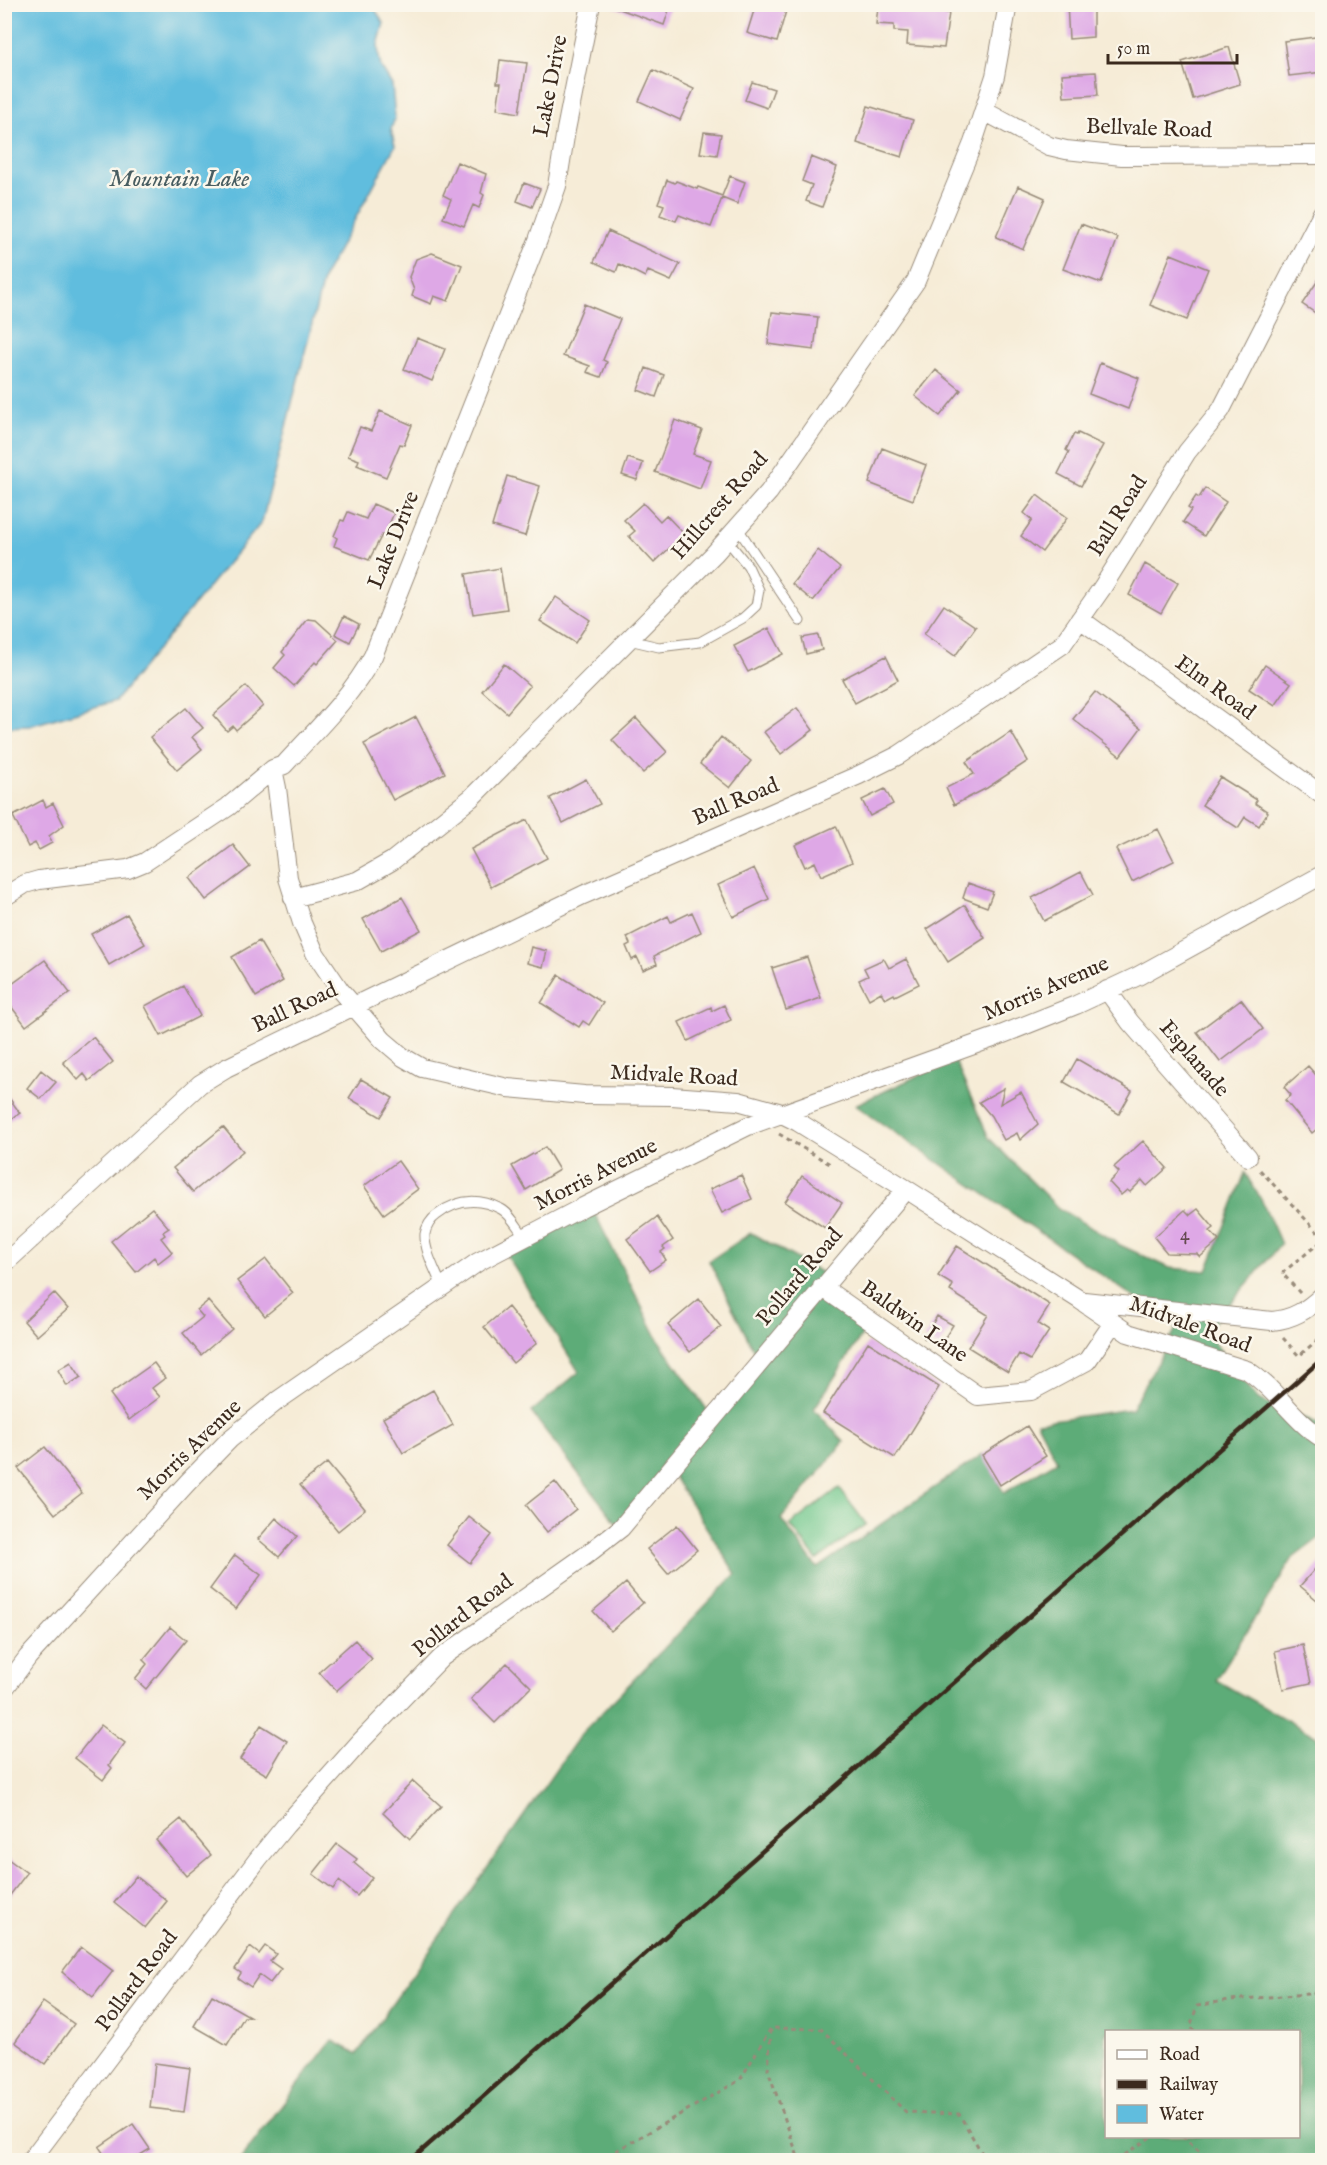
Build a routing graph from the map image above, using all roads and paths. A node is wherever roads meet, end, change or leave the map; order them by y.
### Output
1 (591, 4) edge
2 (1008, 4) edge
3 (984, 111) junction
4 (1323, 155) edge
5 (1323, 213) edge
6 (732, 533) junction
7 (1080, 619) junction
8 (800, 621) dead end
9 (627, 639) junction
10 (273, 769) junction
11 (1323, 795) edge
12 (1323, 875) edge
13 (4, 897) edge
14 (292, 898) junction
15 (1107, 990) junction
16 (354, 1007) junction
17 (782, 1114) junction
18 (1248, 1157) joint
19 (906, 1189) junction
20 (525, 1237) junction
21 (1323, 1239) edge
22 (4, 1264) edge
23 (442, 1287) junction
24 (822, 1287) junction
25 (1301, 1294) dead end
26 (1323, 1296) edge
27 (1080, 1300) junction
28 (1113, 1323) junction
29 (1323, 1336) edge
30 (1287, 1341) dead end
31 (1323, 1438) edge
32 (4, 1689) edge
33 (1323, 1993) edge
34 (771, 2028) junction
35 (1194, 2030) edge
36 (1149, 2138) edge
37 (1184, 2138) edge
38 (31, 2160) edge
39 (600, 2160) edge
40 (799, 2160) edge
41 (986, 2160) edge
42 (1117, 2160) edge
43 (1209, 2160) edge

1 - 10 street, Lake Drive
2 - 3 street, Hillcrest Road
3 - 4 street, Bellvale Road
3 - 6 street, Hillcrest Road
5 - 7 street, Ball Road
6 - 8 lane
6 - 9 street, Hillcrest Road
6 - 9 lane
7 - 11 street, Elm Road
7 - 16 street, Ball Road
9 - 14 street, Hillcrest Road
10 - 13 street, Lake Drive
10 - 14 street, Midvale Road
12 - 15 street, Morris Avenue
14 - 16 street, Midvale Road
15 - 17 street, Morris Avenue
15 - 18 street, Esplanade
16 - 17 street, Midvale Road
16 - 22 street, Ball Road
17 - 19 street, Midvale Road
17 - 20 street, Morris Avenue
18 - 21 path
19 - 24 street, Pollard Road
19 - 27 street, Midvale Road
20 - 23 street, Morris Avenue
20 - 23 lane
21 - 25 path
23 - 32 street, Morris Avenue
24 - 28 street, Baldwin Lane
24 - 38 street, Pollard Road
26 - 27 street
27 - 28 street, Midvale Road
28 - 31 street, Midvale Road
29 - 30 path
33 - 35 path
34 - 39 path
34 - 40 path
34 - 41 path
36 - 42 path
37 - 43 path

